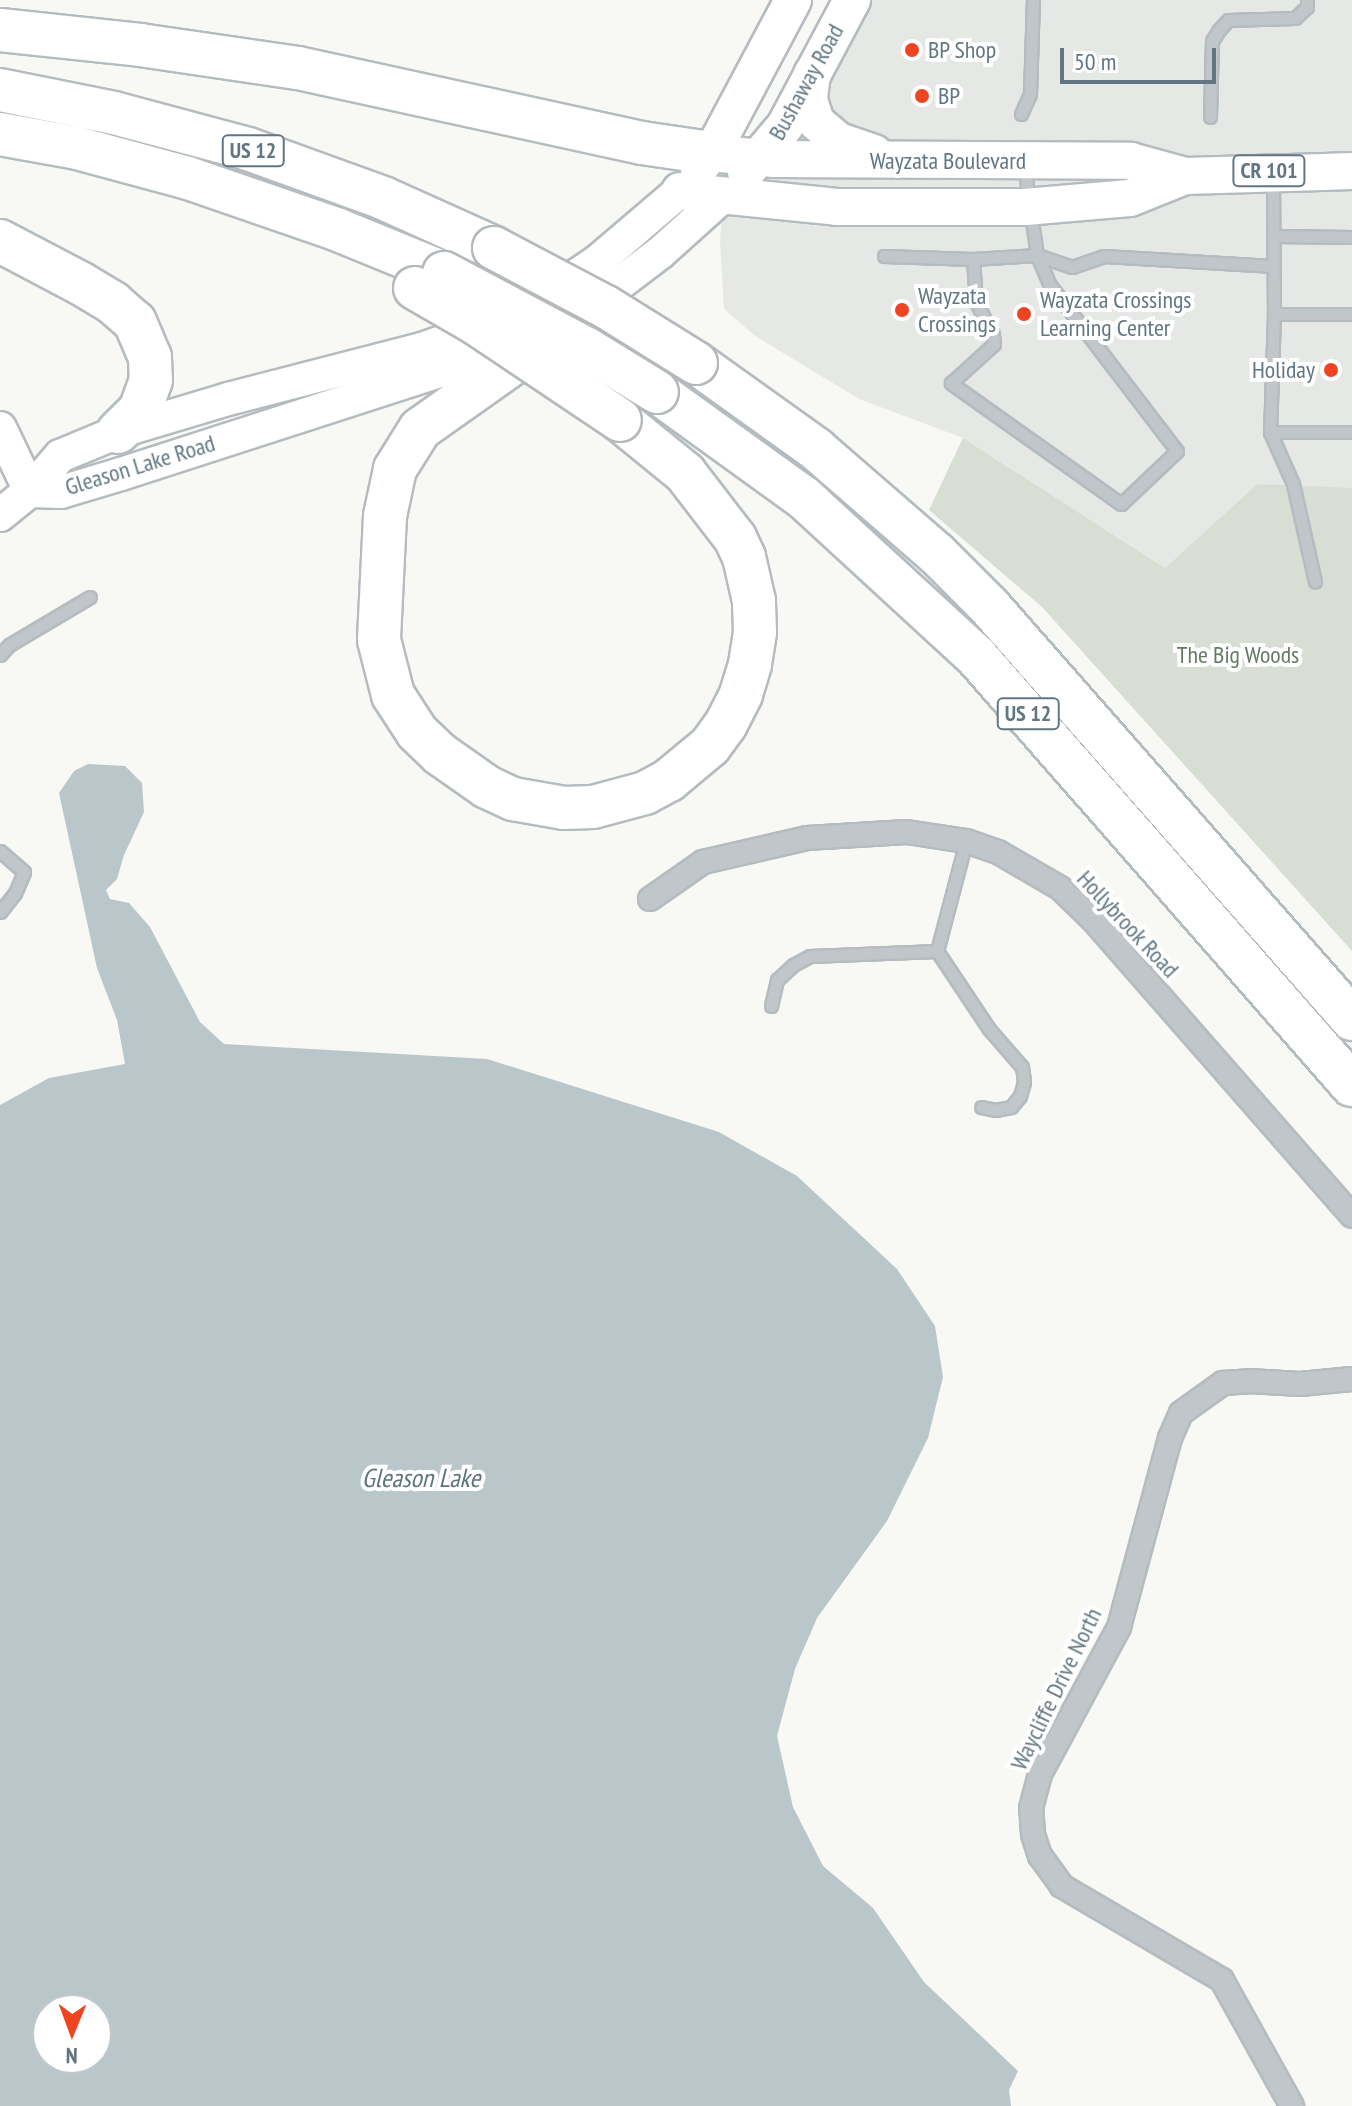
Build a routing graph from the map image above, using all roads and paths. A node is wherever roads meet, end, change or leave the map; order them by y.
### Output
1 (793, 0) edge
2 (852, 0) edge
3 (1033, 0) edge
4 (1307, 0) edge
5 (4, 31) edge
6 (812, 74) junction
7 (0, 90) edge
8 (1021, 114) dead end
9 (1210, 117) dead end
10 (0, 134) edge
11 (710, 153) junction
12 (759, 159) junction
13 (903, 161) junction
14 (1024, 161) junction
15 (1273, 171) junction
16 (1352, 171) edge
17 (1185, 176) junction
18 (680, 191) junction
19 (723, 196) junction
20 (1029, 206) junction
21 (1273, 236) junction
22 (1352, 237) edge
23 (0, 241) edge
24 (1037, 255) junction
25 (884, 256) dead end
26 (973, 259) junction
27 (1273, 266) junction
28 (430, 280) junction
29 (1274, 314) junction
30 (1352, 314) edge
31 (569, 322) junction
32 (0, 428) edge
33 (118, 432) junction
34 (1270, 432) junction
35 (1352, 432) edge
36 (30, 491) junction
37 (0, 515) edge
38 (1315, 582) dead end
39 (90, 597) dead end
40 (0, 655) edge
41 (966, 841) junction
42 (0, 851) edge
43 (650, 899) dead end
44 (0, 912) edge
45 (937, 951) junction
46 (771, 1006) dead end
47 (1352, 1019) edge
48 (1352, 1085) edge
49 (981, 1107) dead end
50 (1352, 1216) edge
51 (1352, 1379) edge
52 (1292, 2106) edge

1 - 11 main road, Bushaway Road
2 - 6 main road, Bushaway Road
3 - 8 lane
4 - 9 lane
5 - 11 highway
6 - 12 main road, Bushaway Road
6 - 13 main road, CR 101
7 - 47 highway, US 12, bridge
10 - 28 highway, US 12
11 - 12 main road, Wayzata Boulevard
11 - 18 main road, Bushaway Road
12 - 13 main road, Wayzata Boulevard
12 - 19 main road, Bushaway Road
13 - 14 main road, Wayzata Boulevard / CR 101
14 - 17 main road, Wayzata Boulevard / CR 101
14 - 20 lane
15 - 16 main road, Wayzata Boulevard / CR 101
15 - 17 main road, Wayzata Boulevard / CR 101
15 - 21 lane
17 - 20 main road, Wayzata Boulevard / CR 101
18 - 19 main road, CR 101
18 - 33 main road, Gleason Lake Road
19 - 20 main road, Wayzata Boulevard / CR 101
19 - 31 main road, Gleason Lake Road
20 - 24 lane
21 - 22 lane
21 - 27 lane
23 - 33 highway
24 - 26 lane
24 - 26 lane
24 - 27 lane
25 - 26 lane
27 - 29 lane
28 - 31 highway, bridge
28 - 48 highway, US 12, bridge
29 - 30 lane
29 - 34 lane
31 - 36 main road, Gleason Lake Road
32 - 36 main road
33 - 36 main road, Gleason Lake Road
34 - 35 lane
34 - 38 lane
36 - 37 main road
39 - 40 lane
41 - 43 street, Hollybrook Road
41 - 45 lane
41 - 50 street, Hollybrook Road
42 - 44 lane
45 - 46 lane
45 - 49 lane
51 - 52 street, Waycliffe Drive North

